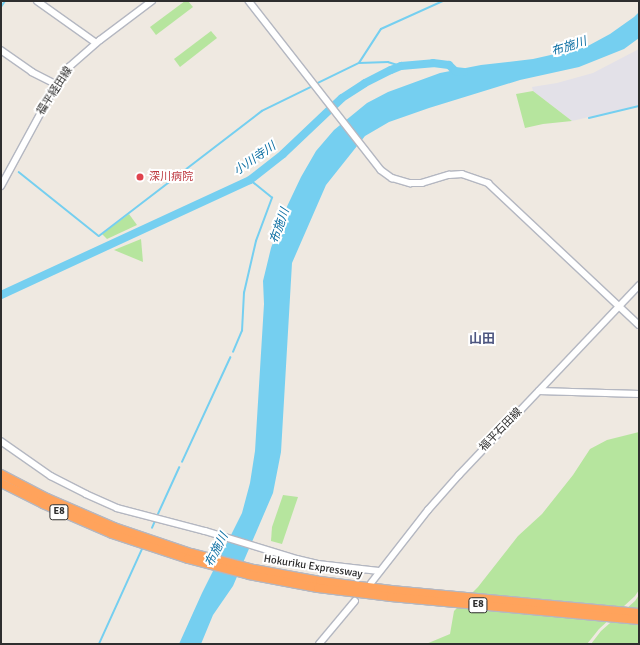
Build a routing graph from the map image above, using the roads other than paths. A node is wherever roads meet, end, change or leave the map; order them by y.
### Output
1 (37, 1) edge
2 (152, 1) edge
3 (249, 1) edge
4 (96, 43) junction
5 (1, 50) edge
6 (57, 85) junction
7 (1, 186) edge
8 (639, 285) edge
9 (619, 306) junction
10 (639, 325) edge
11 (539, 391) junction
12 (639, 394) edge
13 (1, 441) edge
14 (1, 474) edge
15 (7, 483) edge
16 (379, 571) junction
17 (371, 583) dead end
18 (319, 585) junction
19 (356, 601) dead end
20 (639, 613) edge
21 (639, 620) edge
22 (319, 644) edge

1 - 4 main road
2 - 4 main road, 福平経田線
3 - 9 street
4 - 6 main road, 福平経田線
5 - 6 street
6 - 7 main road, 福平経田線
8 - 9 main road, 福平石田線
9 - 10 street
9 - 11 main road, 福平石田線
11 - 12 street
11 - 16 main road, 福平石田線
13 - 16 street
14 - 15 highway, Hokuriku Expressway / E8
15 - 18 highway, Hokuriku Expressway / E8
16 - 17 main road, 福平石田線
18 - 20 highway, Hokuriku Expressway / E8
18 - 21 highway, Hokuriku Expressway / E8
19 - 22 main road

